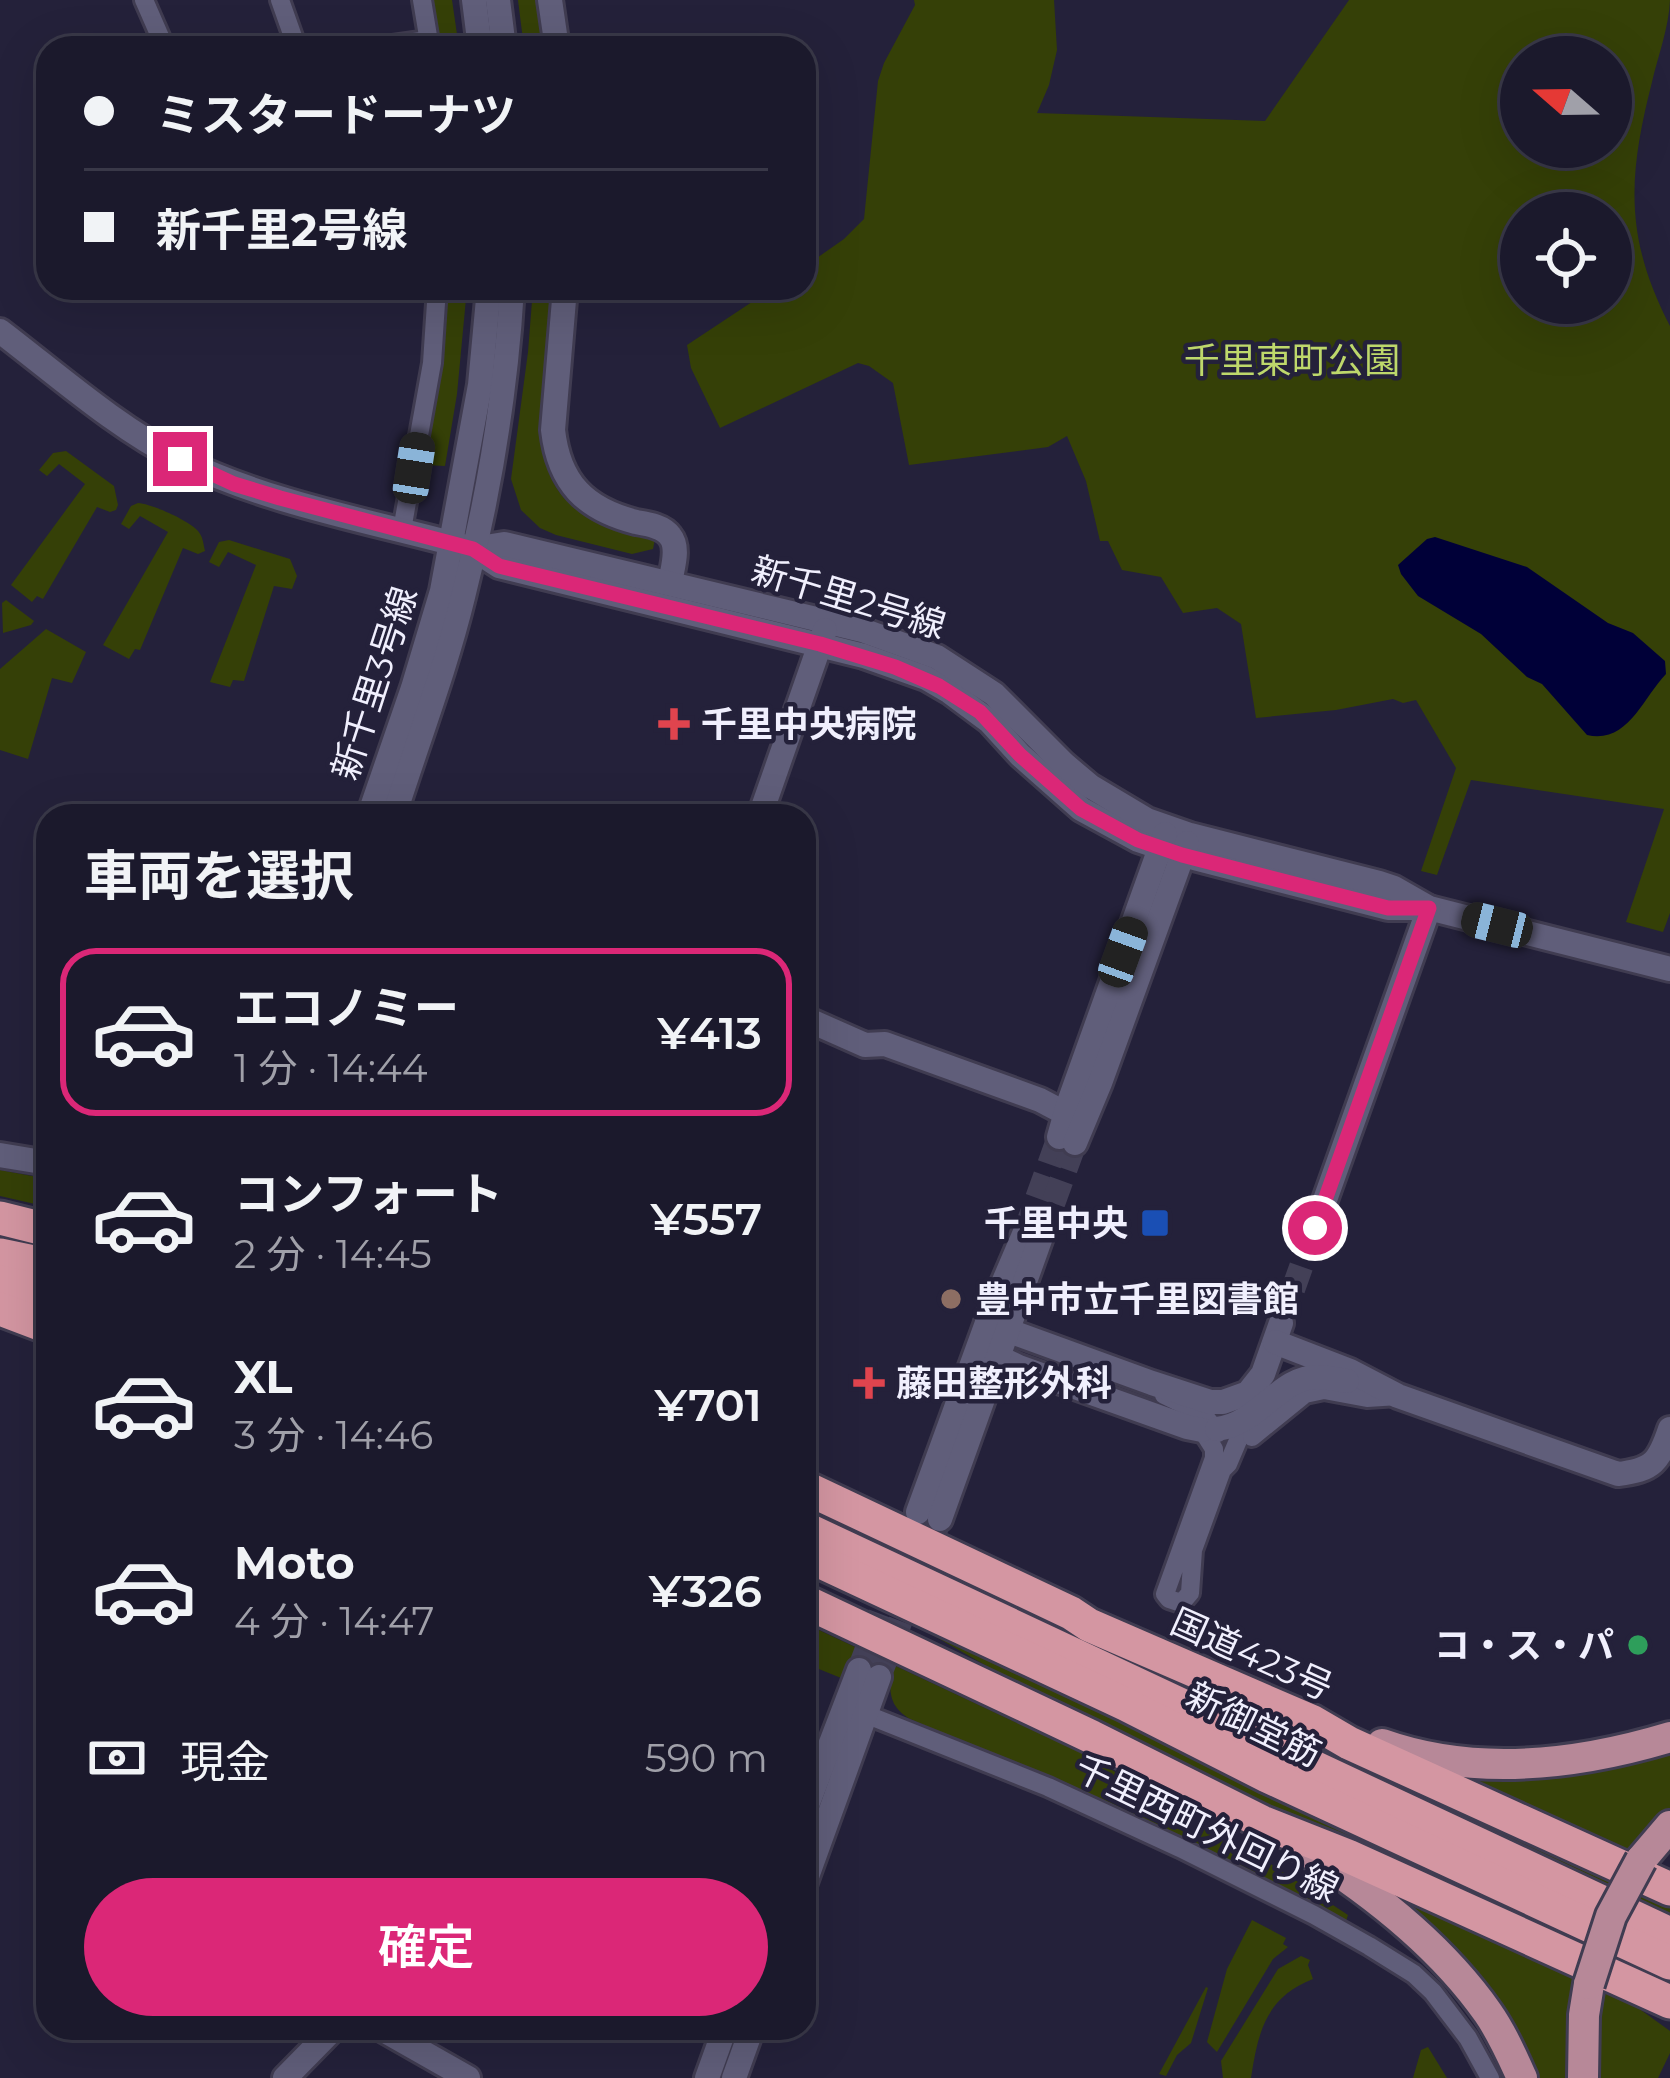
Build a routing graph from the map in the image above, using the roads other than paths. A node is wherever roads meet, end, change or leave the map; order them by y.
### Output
1 (144, 0) edge
2 (280, 0) edge
3 (422, 0) edge
4 (474, 0) edge
5 (497, 0) edge
6 (550, 0) edge
7 (160, 36) edge
8 (293, 36) edge
9 (428, 36) edge
10 (478, 36) edge
11 (502, 36) edge
12 (555, 36) edge
13 (436, 300) edge
14 (488, 300) edge
15 (511, 300) edge
16 (565, 300) edge
17 (0, 332) edge
18 (402, 530) junction
19 (463, 546) junction
20 (670, 583) junction
21 (824, 633) junction
22 (373, 804) edge
23 (398, 804) edge
24 (764, 804) edge
25 (1175, 842) junction
26 (1429, 908) junction
27 (1670, 969) edge
28 (816, 1007) edge
29 (816, 1023) edge
30 (885, 1044) junction
31 (0, 1155) edge
32 (36, 1161) edge
33 (1315, 1228) tunnel mouth
34 (1033, 1234) tunnel mouth
35 (0, 1255) edge
36 (36, 1262) edge
37 (0, 1282) edge
38 (36, 1290) edge
39 (0, 1310) edge
40 (0, 1322) edge
41 (36, 1324) edge
42 (36, 1326) edge
43 (992, 1332) junction
44 (1278, 1333) junction
45 (1000, 1358) junction
46 (1152, 1383) junction
47 (1374, 1384) junction
48 (1398, 1396) junction
49 (1272, 1399) junction
50 (1670, 1429) edge
51 (1209, 1430) junction
52 (1222, 1470) junction
53 (816, 1493) edge
54 (816, 1521) edge
55 (816, 1534) edge
56 (816, 1560) edge
57 (816, 1575) edge
58 (1190, 1576) junction
59 (816, 1607) edge
60 (1089, 1625) junction
61 (869, 1674) tunnel mouth
62 (855, 1710) junction
63 (1313, 1722) junction
64 (1092, 1737) junction
65 (1670, 1737) edge
66 (816, 1789) edge
67 (1262, 1822) junction
68 (1670, 1826) edge
69 (816, 1845) edge
70 (1670, 1889) edge
71 (1670, 1934) edge
72 (1670, 1964) edge
73 (1580, 1971) junction
74 (1670, 2002) edge
75 (1670, 2015) edge
76 (322, 2040) edge
77 (401, 2040) edge
78 (721, 2040) edge
79 (748, 2040) edge
80 (285, 2078) edge
81 (468, 2078) edge
82 (707, 2078) edge
83 (734, 2078) edge
84 (1490, 2078) edge
85 (1522, 2078) edge
86 (1583, 2078) edge

1 - 7 street
2 - 8 street
3 - 9 street
4 - 10 street
5 - 11 street
6 - 12 street
13 - 18 street
14 - 19 street, 新千里3号線
15 - 19 street, 新千里3号線
16 - 20 street
17 - 18 street, 新千里2号線
18 - 19 street, 新千里2号線
19 - 20 street, 新千里2号線
19 - 21 street, 新千里2号線
19 - 22 street, 新千里3号線
19 - 23 street, 新千里3号線
20 - 21 street, 新千里2号線
21 - 24 street
21 - 25 street, 新千里2号線
25 - 26 street, 新千里2号線
25 - 30 street
26 - 27 street, 新千里2号線
26 - 33 street
28 - 30 street
29 - 30 street
31 - 32 street
34 - 43 street
35 - 36 highway
37 - 38 highway
39 - 41 highway
40 - 42 highway
43 - 45 street
43 - 45 street
43 - 46 street
44 - 46 street
44 - 47 street
44 - 49 street
45 - 51 street
46 - 51 street
47 - 48 street
47 - 49 street
48 - 50 street
48 - 58 street
49 - 51 street
49 - 52 street
51 - 52 street
51 - 58 street
52 - 58 street
53 - 60 highway, 国道423号
54 - 60 highway
55 - 71 highway, 新御堂筋
56 - 72 highway, 新御堂筋
57 - 64 highway
59 - 64 highway
60 - 63 highway, 国道423号
61 - 62 street
62 - 66 street
62 - 69 street
62 - 84 street, 千里西町外回り線
63 - 65 main road
63 - 70 highway, 国道423号
64 - 67 highway
67 - 73 highway
67 - 85 main road
68 - 73 main road, bridge
73 - 74 highway
73 - 75 main road
73 - 86 main road
76 - 80 street
77 - 81 street
78 - 82 street
79 - 83 street

